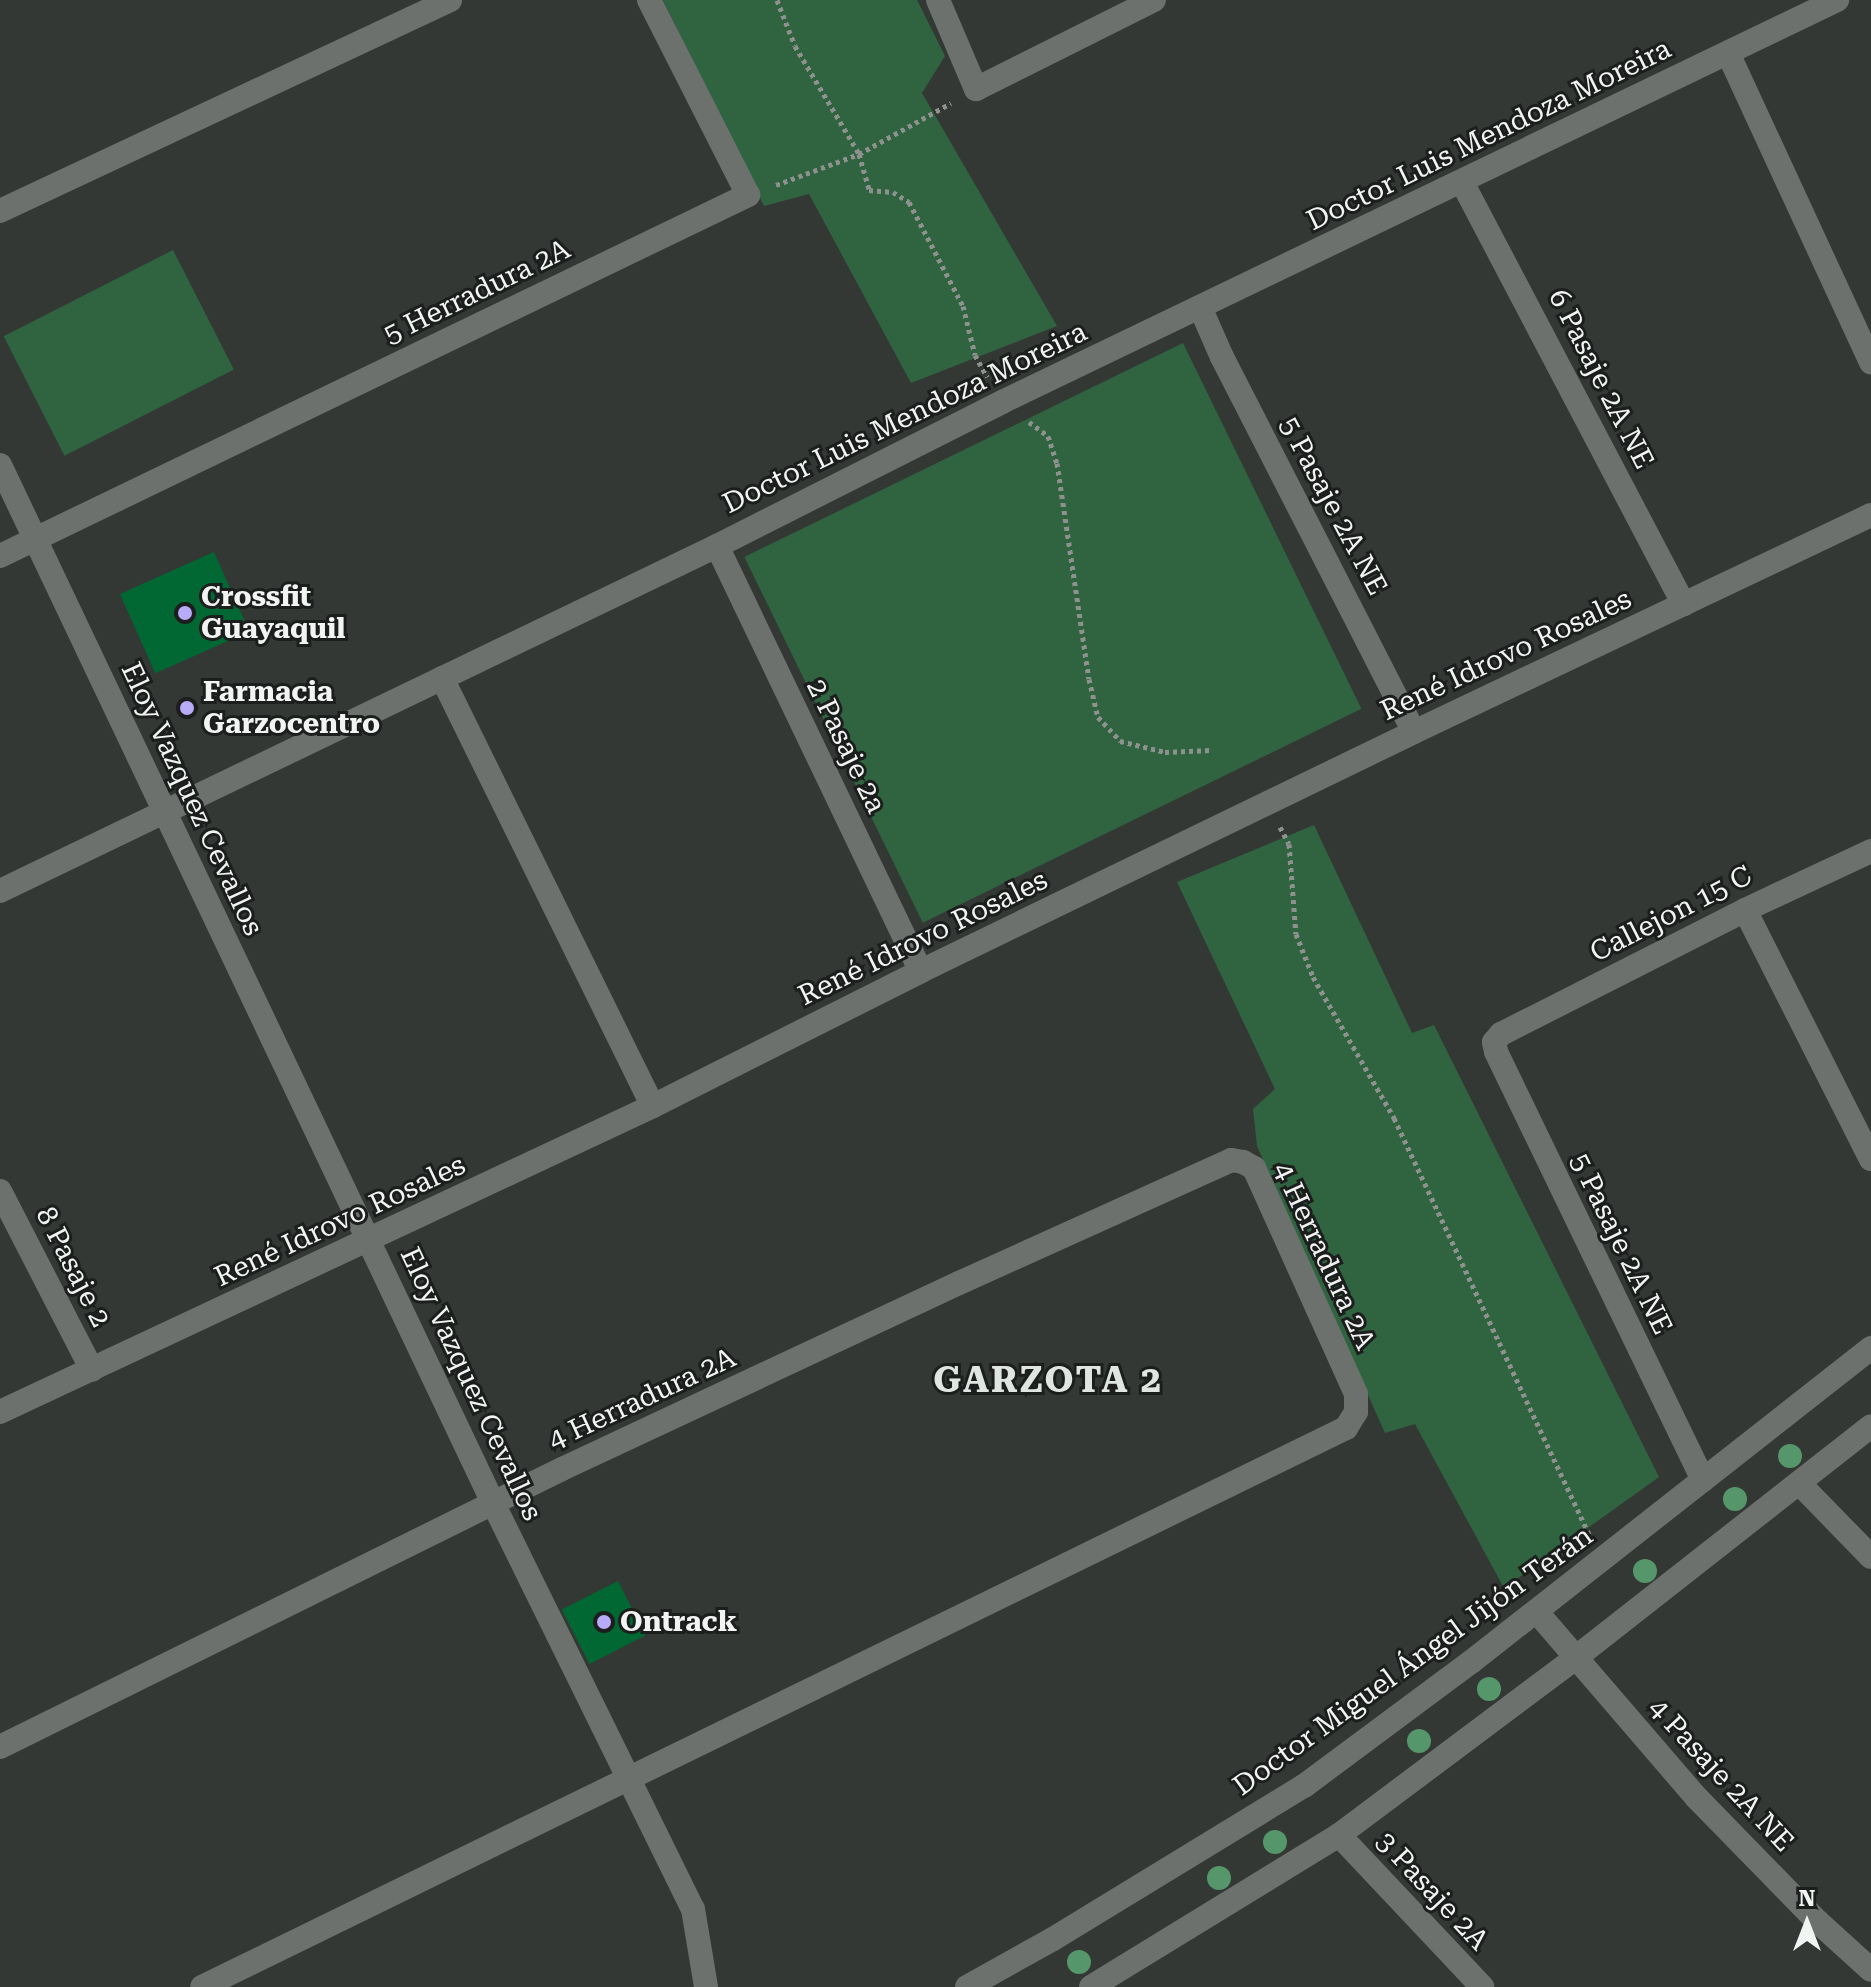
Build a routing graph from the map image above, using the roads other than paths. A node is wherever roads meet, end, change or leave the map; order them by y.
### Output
1 (450, 0) edge
2 (649, 0) edge
3 (938, 0) edge
4 (1154, 0) edge
5 (1837, 0) edge
6 (1728, 53) junction
7 (1462, 182) junction
8 (0, 211) edge
9 (1200, 307) junction
10 (1871, 363) edge
11 (0, 465) edge
12 (1871, 515) edge
13 (36, 539) junction
14 (717, 546) junction
15 (0, 556) edge
16 (1684, 604) junction
17 (442, 678) junction
18 (1414, 732) junction
19 (164, 811) junction
20 (1871, 851) edge
21 (0, 891) edge
22 (1745, 910) junction
23 (921, 971) junction
24 (1501, 1034) joint
25 (653, 1106) junction
26 (1871, 1159) edge
27 (0, 1191) edge
28 (370, 1241) junction
29 (1871, 1348) edge
30 (92, 1370) junction
31 (0, 1412) edge
32 (1871, 1426) edge
33 (1703, 1480) junction
34 (1799, 1483) junction
35 (493, 1503) junction
36 (1871, 1557) edge
37 (1536, 1611) junction
38 (1574, 1659) junction
39 (0, 1747) edge
40 (628, 1780) junction
41 (1339, 1835) junction
42 (1871, 1970) edge
43 (202, 1987) edge
44 (706, 1987) edge
45 (967, 1987) edge
46 (1091, 1987) edge
47 (1482, 1987) edge

1 - 8 street
2 - 13 street, 5 Herradura 2A
3 - 4 street
5 - 6 street, Doctor Luis Mendoza Moreira
6 - 7 street, Doctor Luis Mendoza Moreira
6 - 10 street
7 - 9 street, Doctor Luis Mendoza Moreira
7 - 16 street, 6 Pasaje 2A NE
9 - 14 street, Doctor Luis Mendoza Moreira
9 - 18 street, 5 Pasaje 2A NE
11 - 13 street, Eloy Vazquez Cevallos
12 - 16 street, René Idrovo Rosales
13 - 15 street, 5 Herradura 2A
13 - 19 street, Eloy Vazquez Cevallos
14 - 17 street, Doctor Luis Mendoza Moreira
14 - 23 street, 2 Pasaje 2a
16 - 18 street, René Idrovo Rosales
17 - 19 street, Doctor Luis Mendoza Moreira
17 - 25 street
18 - 23 street, René Idrovo Rosales
19 - 21 street, Doctor Luis Mendoza Moreira
19 - 28 street, Eloy Vazquez Cevallos
20 - 22 street, Callejon 15 C
22 - 24 street, Callejon 15 C
22 - 26 street
23 - 25 street, René Idrovo Rosales
24 - 33 street, 5 Pasaje 2A NE
25 - 28 street, René Idrovo Rosales
27 - 30 street, 8 Pasaje 2
28 - 30 street, René Idrovo Rosales
28 - 35 street, Eloy Vazquez Cevallos
29 - 33 street, Doctor Miguel Ángel Jijón Terán
30 - 31 street, René Idrovo Rosales
32 - 34 street
33 - 37 street, Doctor Miguel Ángel Jijón Terán
34 - 36 street
34 - 38 street
35 - 39 street, 4 Herradura 2A
35 - 40 street, Eloy Vazquez Cevallos
35 - 40 street, 4 Herradura 2A
37 - 38 street, 4 Pasaje 2A NE
37 - 45 street, Doctor Miguel Ángel Jijón Terán
38 - 41 street
38 - 42 street, 4 Pasaje 2A NE
40 - 43 street, 4 Herradura 2A
40 - 44 street, Eloy Vazquez Cevallos
41 - 46 street
41 - 47 street, 3 Pasaje 2A

